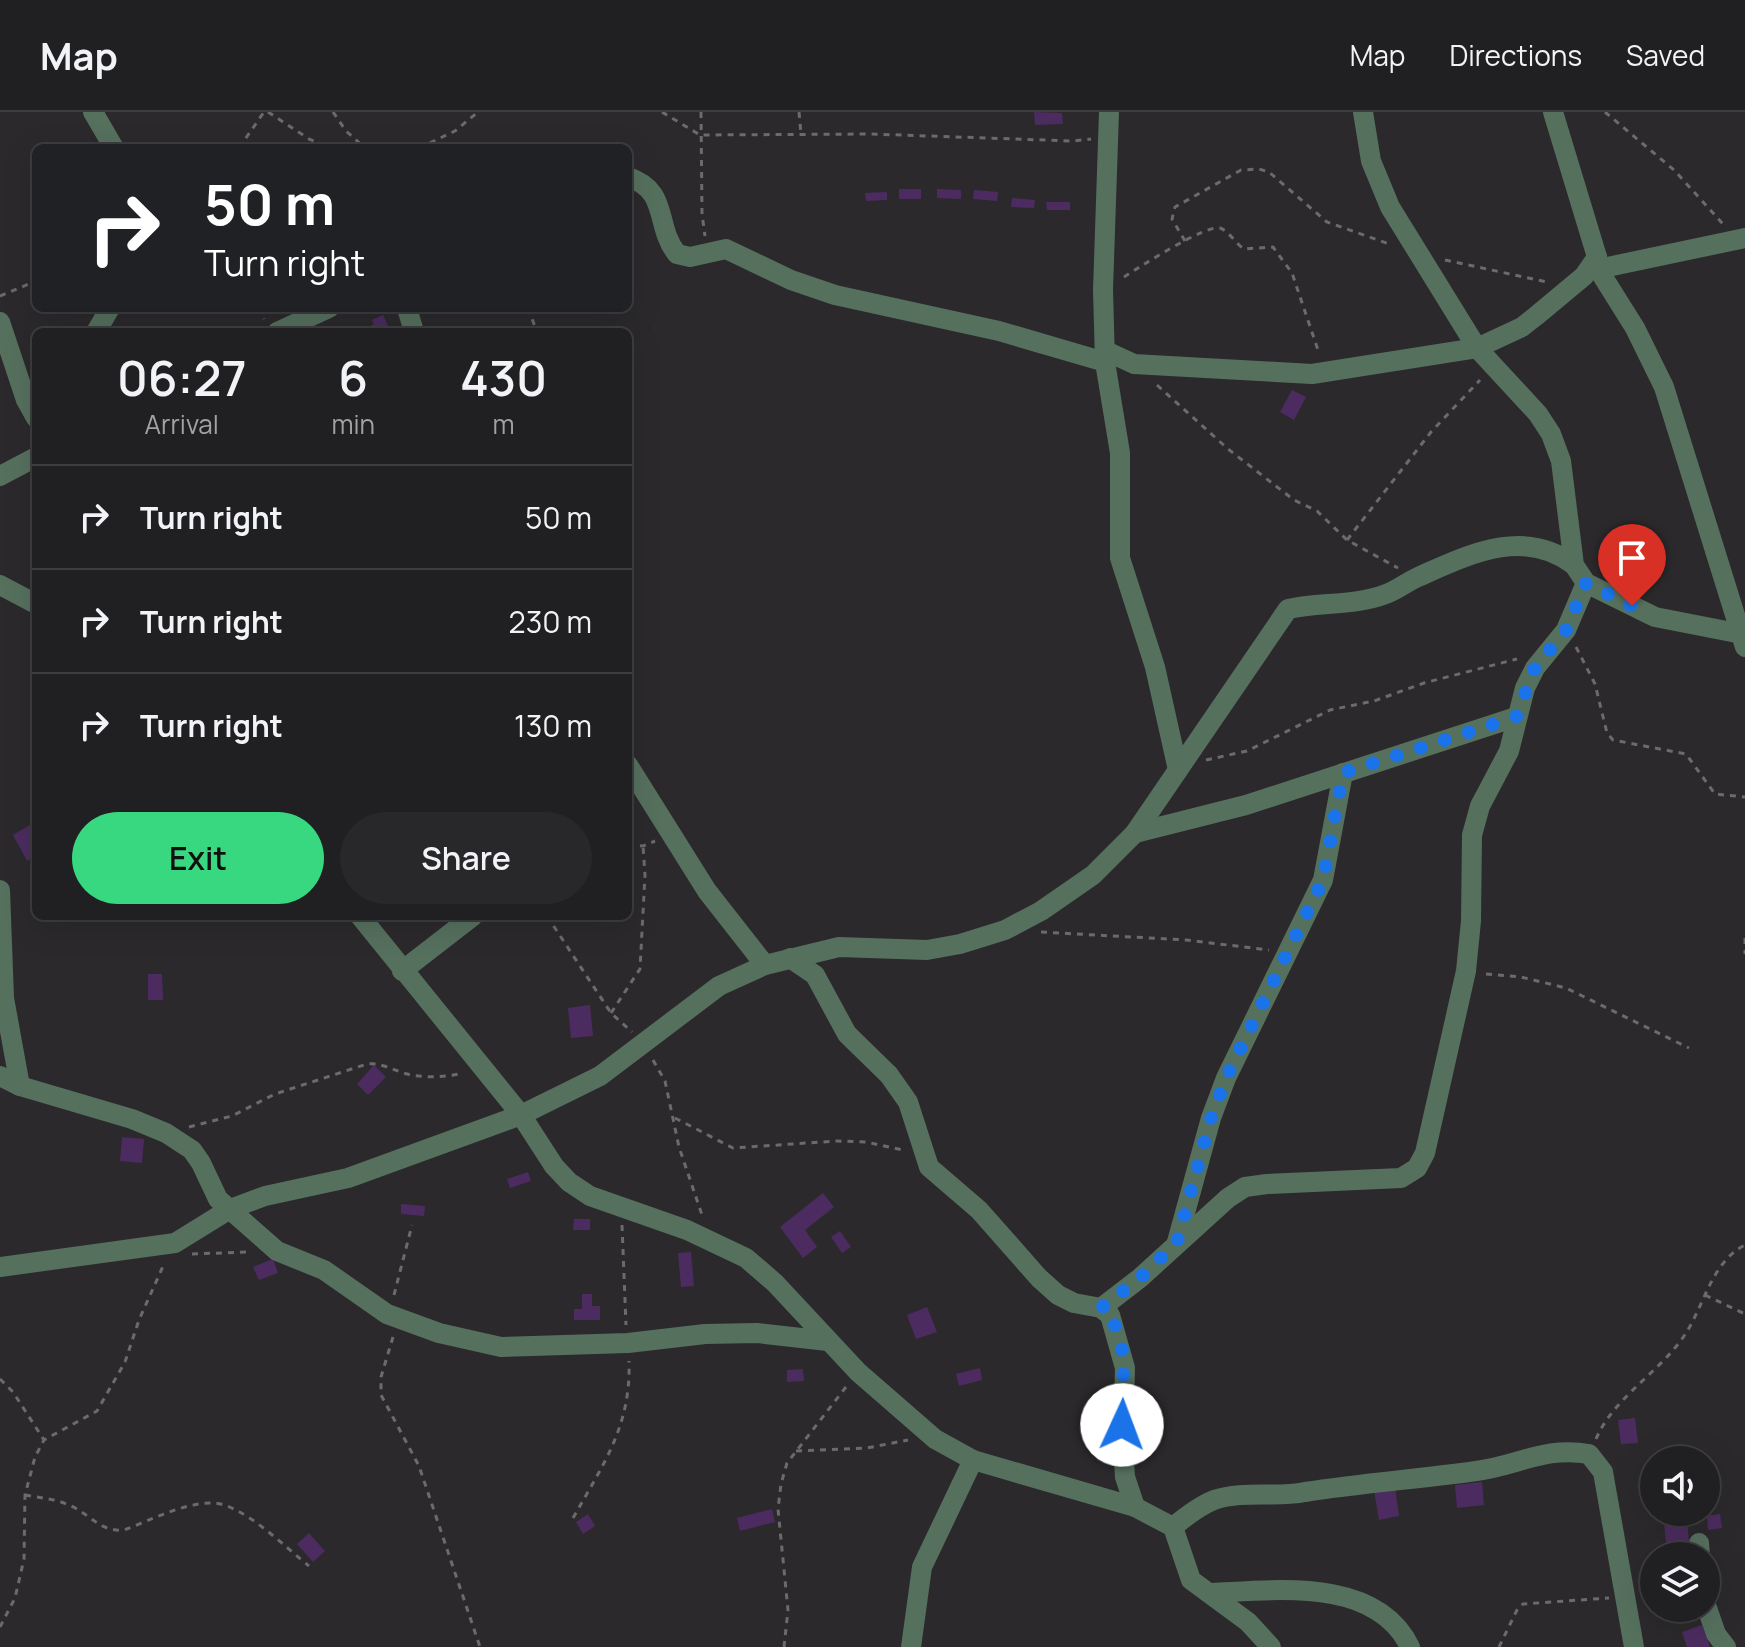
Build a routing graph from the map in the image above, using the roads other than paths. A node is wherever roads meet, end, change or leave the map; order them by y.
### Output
1 (93, 112) edge
2 (1109, 112) edge
3 (1363, 112) edge
4 (1553, 112) edge
5 (112, 144) edge
6 (632, 179) edge
7 (1742, 239) edge
8 (1598, 263) junction
9 (320, 312) edge
10 (0, 322) edge
11 (286, 328) edge
12 (1477, 348) junction
13 (1106, 356) junction
14 (32, 411) edge
15 (32, 459) edge
16 (0, 476) edge
17 (1574, 565) junction
18 (1586, 583) junction
19 (0, 585) edge
20 (32, 602) edge
21 (1743, 641) edge
22 (1516, 717) junction
23 (1180, 767) junction
24 (1343, 773) junction
25 (635, 796) edge
26 (1135, 833) junction
27 (0, 890) edge
28 (363, 920) edge
29 (468, 920) edge
30 (790, 958) junction
31 (765, 965) junction
32 (402, 971) junction
33 (0, 1076) edge
34 (20, 1086) junction
35 (521, 1115) junction
36 (230, 1209) junction
37 (1177, 1242) junction
38 (0, 1267) edge
39 (1101, 1308) junction
40 (828, 1341) junction
41 (973, 1460) junction
42 (1135, 1507) junction
43 (1173, 1527) junction
44 (1212, 1593) junction
45 (1712, 1622) edge
46 (911, 1647) edge
47 (1271, 1647) edge
48 (1410, 1647) edge
49 (1634, 1647) edge
50 (1726, 1647) edge

1 - 5 street
2 - 13 street
3 - 12 street
4 - 8 street
6 - 13 street
7 - 8 street
8 - 12 street
8 - 21 street
9 - 11 street
10 - 14 street
12 - 13 street
12 - 17 street
13 - 23 street
15 - 16 street
17 - 18 street
17 - 23 street
18 - 21 street
18 - 22 street
19 - 20 street
22 - 24 street
22 - 37 street
23 - 26 street
24 - 26 street
24 - 37 street
25 - 31 street
26 - 30 street
27 - 34 street
28 - 32 street
29 - 32 street
30 - 31 street
30 - 39 street
31 - 35 street
32 - 35 street
33 - 34 street
34 - 36 street
35 - 36 street
35 - 40 street
36 - 38 street
36 - 40 street
37 - 39 street
39 - 42 street
40 - 41 street
41 - 42 street
41 - 46 street
42 - 43 street
43 - 44 street
43 - 49 street
44 - 47 street
44 - 48 street
45 - 50 street

